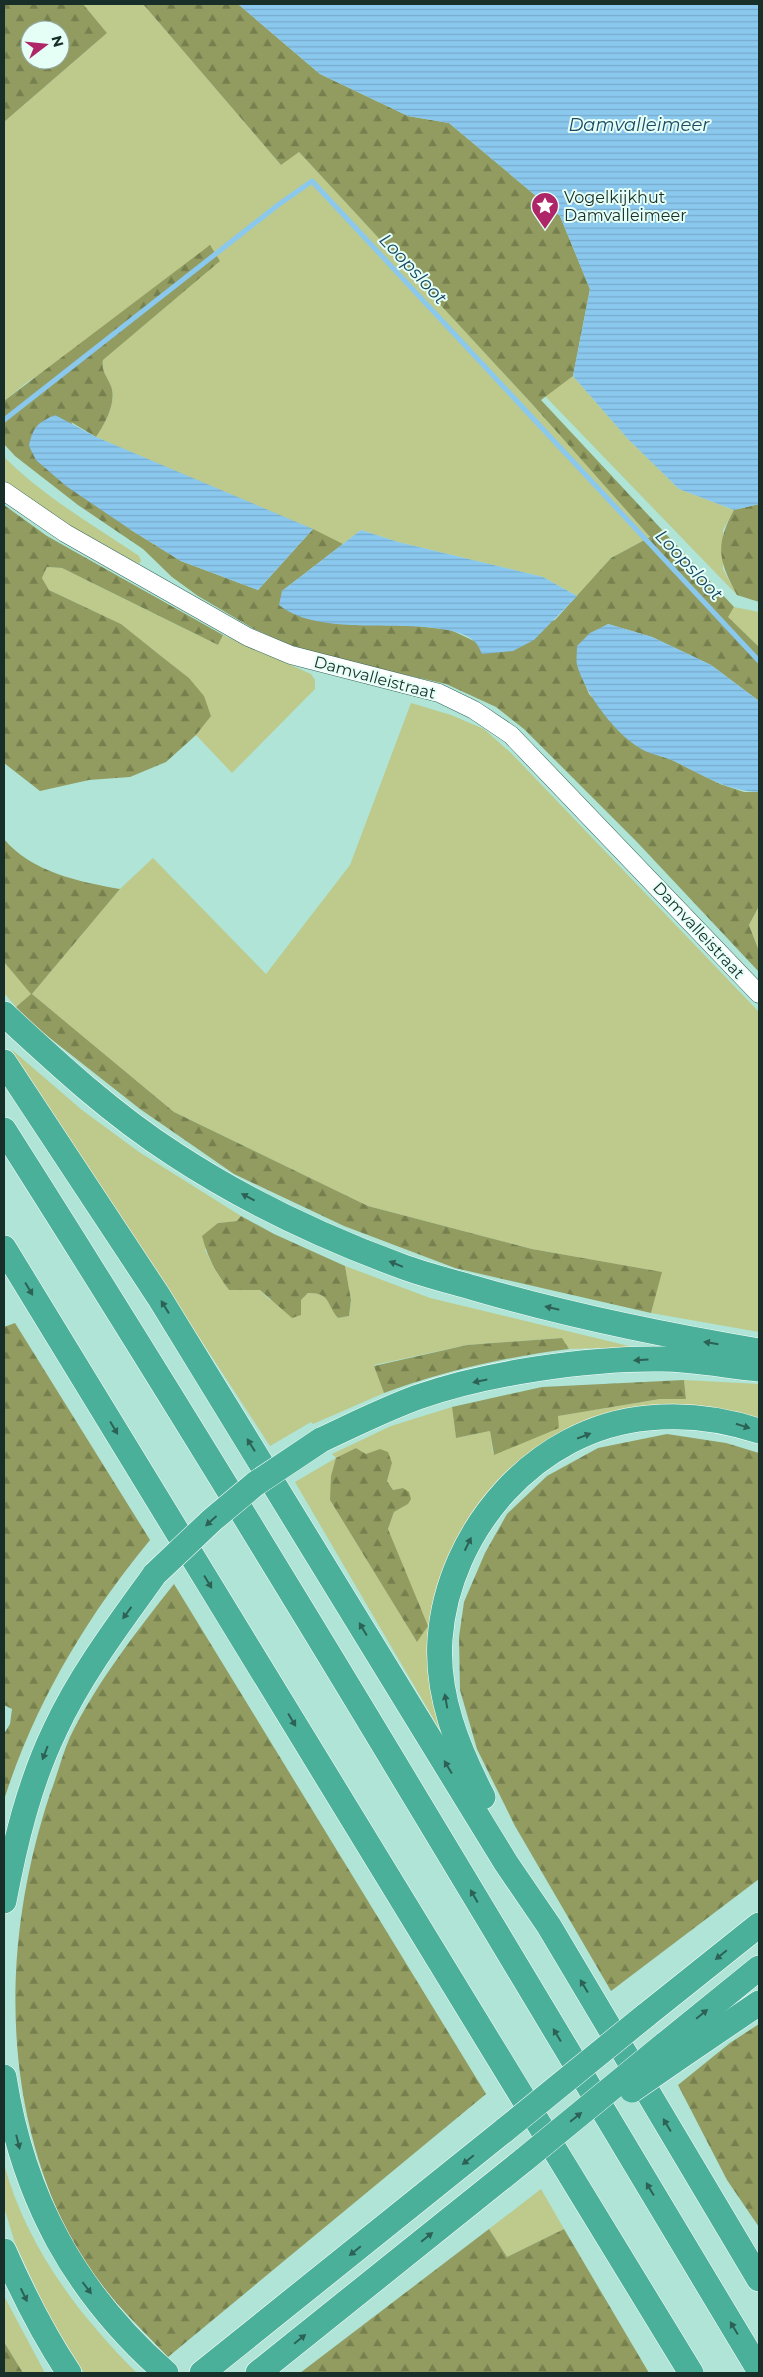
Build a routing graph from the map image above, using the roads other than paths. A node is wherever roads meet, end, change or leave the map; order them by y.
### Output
1 (4, 491) edge
2 (759, 994) edge
3 (4, 1014) edge
4 (4, 1062) edge
5 (4, 1130) edge
6 (4, 1248) edge
7 (759, 1351) edge
8 (759, 1369) edge
9 (759, 1431) edge
10 (4, 1901) edge
11 (759, 1924) edge
12 (549, 1926) junction
13 (759, 1968) edge
14 (759, 2003) edge
15 (667, 2054) junction
16 (4, 2077) edge
17 (701, 2182) junction
18 (4, 2251) edge
19 (759, 2252) edge
20 (759, 2279) edge
21 (759, 2370) edge
22 (260, 2372) edge
23 (69, 2373) edge
24 (166, 2373) edge
25 (202, 2373) edge
26 (691, 2373) edge

1 - 2 street, Damvalleistraat
7 -> 3 highway
12 -> 4 highway
21 -> 5 highway
6 -> 26 highway
8 -> 10 highway, bridge
12 -> 9 highway
11 -> 25 highway, bridge
17 -> 12 highway
15 -> 13 highway
14 - 15 highway
22 -> 15 highway, bridge
16 -> 24 highway
17 - 19 highway
17 - 20 highway
18 -> 23 highway

